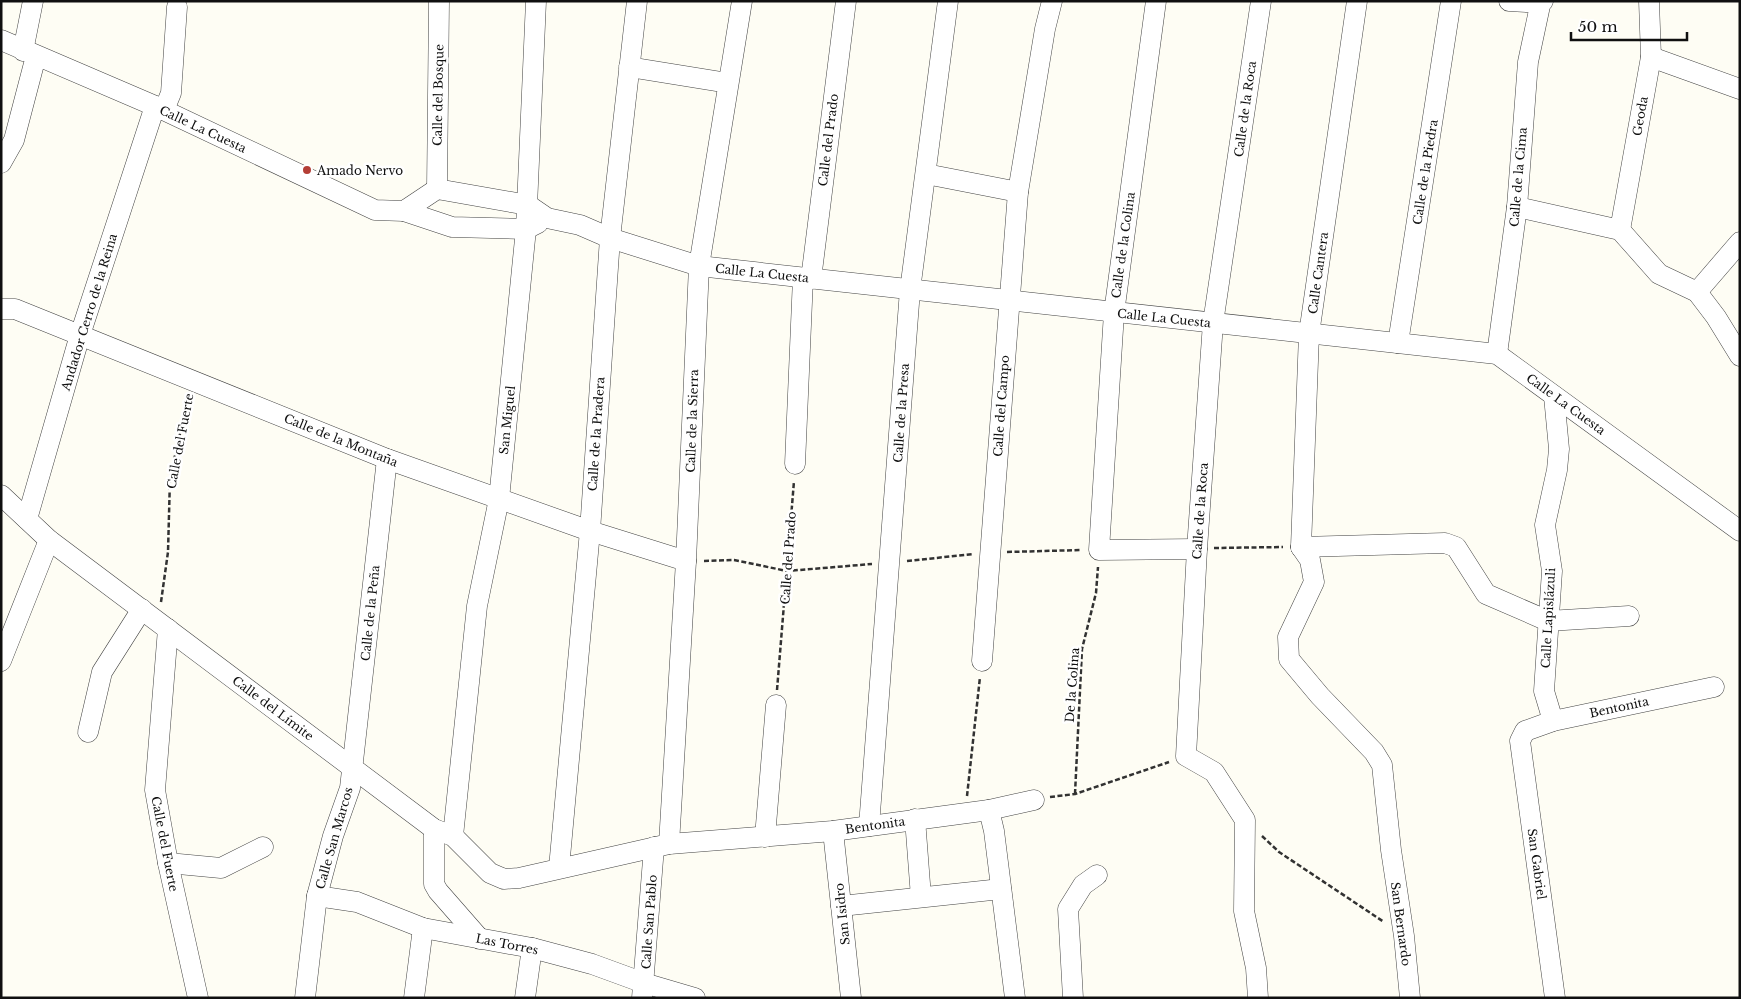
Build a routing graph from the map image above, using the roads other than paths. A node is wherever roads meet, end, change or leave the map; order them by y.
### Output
1 (33, 1) edge
2 (439, 1) edge
3 (536, 1) edge
4 (637, 1) edge
5 (742, 1) edge
6 (846, 1) edge
7 (948, 1) edge
8 (1052, 1) edge
9 (1156, 1) edge
10 (1261, 1) edge
11 (1357, 1) edge
12 (1451, 1) edge
13 (1509, 1) edge
14 (1649, 1) edge
15 (1541, 2) edge
16 (177, 7) dead end
17 (1, 40) edge
18 (29, 53) junction
19 (1651, 57) junction
20 (630, 67) junction
21 (728, 83) junction
22 (1740, 90) edge
23 (160, 108) junction
24 (1, 164) edge
25 (926, 174) junction
26 (436, 189) junction
27 (1018, 192) junction
28 (528, 205) junction
29 (1517, 206) junction
30 (404, 211) junction
31 (547, 218) junction
32 (526, 229) junction
33 (1620, 230) junction
34 (610, 238) junction
35 (1740, 242) edge
36 (699, 266) junction
37 (807, 278) junction
38 (910, 290) junction
39 (1696, 292) junction
40 (1009, 301) junction
41 (1, 309) edge
42 (1114, 312) junction
43 (1213, 323) junction
44 (1309, 334) junction
45 (80, 335) junction
46 (1398, 344) junction
47 (1496, 354) junction
48 (1740, 356) edge
49 (1554, 396) junction
50 (387, 459) junction
51 (795, 464) road end
52 (1, 495) edge
53 (499, 499) junction
54 (27, 519) junction
55 (1738, 526) edge
56 (590, 532) junction
57 (49, 540) junction
58 (1301, 547) junction
59 (1198, 549) junction
60 (686, 561) junction
61 (142, 609) junction
62 (1629, 616) dead end
63 (1548, 621) junction
64 (163, 625) junction
65 (1, 661) edge
66 (982, 661) road end
67 (1714, 687) dead end
68 (776, 705) road end
69 (1553, 720) junction
70 (1525, 731) joint
71 (88, 732) dead end
72 (352, 768) junction
73 (1034, 800) road end
74 (989, 810) junction
75 (915, 819) junction
76 (869, 826) junction
77 (434, 829) junction
78 (833, 831) junction
79 (453, 836) junction
80 (765, 837) junction
81 (661, 845) junction
82 (263, 847) dead end
83 (168, 864) junction
84 (559, 868) junction
85 (1097, 875) dead end
86 (1001, 889) junction
87 (317, 896) junction
88 (921, 897) junction
89 (841, 906) junction
90 (423, 928) junction
91 (480, 938) junction
92 (532, 948) junction
93 (643, 991) edge
94 (198, 998) edge
95 (305, 998) edge
96 (414, 998) edge
97 (525, 998) edge
98 (695, 998) edge
99 (851, 998) edge
100 (1015, 998) edge
101 (1074, 998) edge
102 (1258, 998) edge
103 (1410, 998) edge
104 (1555, 998) edge

1 - 18 street
2 - 26 street, Calle del Bosque
3 - 28 street, San Miguel
4 - 20 street, Calle de la Pradera
5 - 21 street, Calle de la Sierra
6 - 37 street, Calle del Prado
7 - 25 street, Calle de la Presa
8 - 27 street, Calle del Campo
9 - 42 street, Calle de la Colina
10 - 43 street, Calle de la Roca
11 - 44 street, Calle Cantera
12 - 46 street, Calle de la Piedra
13 - 15 street
14 - 19 street, Geoda
15 - 29 street, Calle de la Cima
16 - 23 street, Andador Cerro de la Reina
17 - 18 street, Calle La Cuesta
18 - 23 street, Calle La Cuesta
18 - 24 street
19 - 22 street
19 - 33 street, Geoda
20 - 21 street
20 - 34 street, Calle de la Pradera
21 - 36 street, Calle de la Sierra
23 - 30 street, Calle La Cuesta
23 - 45 street, Andador Cerro de la Reina
25 - 27 street
25 - 38 street, Calle de la Presa
26 - 28 street, Calle La Cuesta
26 - 30 street
27 - 40 street, Calle del Campo
28 - 31 street, Calle La Cuesta
28 - 32 street, San Miguel
29 - 33 street
29 - 47 street, Calle de la Cima
30 - 32 street, Calle La Cuesta
31 - 32 street, Calle La Cuesta
31 - 34 street, Calle La Cuesta
32 - 53 street, San Miguel
33 - 39 street
34 - 36 street, Calle La Cuesta
34 - 56 street, Calle de la Pradera
35 - 39 street
36 - 37 street, Calle La Cuesta
36 - 60 street, Calle de la Sierra
37 - 38 street, Calle La Cuesta
37 - 51 street, Calle del Prado
38 - 40 street, Calle La Cuesta
38 - 76 street, Calle de la Presa
39 - 48 street
40 - 42 street, Calle La Cuesta
40 - 66 street, Calle del Campo
41 - 45 street, Calle de la Montaña
42 - 43 street, Calle La Cuesta
42 - 59 street, Calle de la Colina
43 - 44 street, Calle La Cuesta
43 - 59 street, Calle de la Roca
44 - 46 street, Calle La Cuesta
44 - 58 street, Calle Cantera
45 - 50 street, Calle de la Montaña
45 - 54 street, Andador Cerro de la Reina
46 - 47 street, Calle La Cuesta
47 - 49 street, Calle La Cuesta
49 - 55 street, Calle La Cuesta
49 - 63 street, Calle Lapislázuli
50 - 53 street, Calle de la Montaña
50 - 72 street, Calle de la Peña
52 - 54 street, Calle del Límite
53 - 56 street, Calle de la Montaña
53 - 79 street, San Miguel
54 - 57 street, Calle del Límite
56 - 60 street, Calle de la Montaña
56 - 84 street, Calle de la Pradera
57 - 61 street, Calle del Límite
57 - 65 street
58 - 63 street
58 - 103 street, San Bernardo
59 - 102 street, Calle de la Roca
60 - 81 street, Calle de la Sierra
61 - 64 street, Calle del Límite
61 - 71 street
62 - 63 street
63 - 69 street, Calle Lapislázuli
64 - 72 street, Calle del Límite
64 - 83 street, Calle del Fuerte
67 - 69 street, Bentonita
68 - 80 street
69 - 70 street, Bentonita
70 - 104 street, San Gabriel
72 - 77 street, Calle del Límite
72 - 87 street, Calle San Marcos
73 - 74 street, Bentonita
74 - 75 street, Bentonita
74 - 86 street
75 - 76 street, Bentonita
75 - 88 street
76 - 78 street, Bentonita
77 - 79 street, Calle del Límite
77 - 91 street
78 - 80 street, Bentonita
78 - 89 street, San Isidro
79 - 84 street, Calle del Límite
80 - 81 street, Bentonita
81 - 84 street, Bentonita
81 - 93 street, Calle San Pablo
82 - 83 street
83 - 94 street, Calle del Fuerte
85 - 101 street
86 - 88 street
86 - 100 street
87 - 90 street, Las Torres
87 - 95 street, Calle San Marcos
88 - 89 street
89 - 99 street, San Isidro
90 - 91 street, Las Torres
90 - 96 street
91 - 92 street, Las Torres
92 - 93 street, Las Torres
92 - 97 street
93 - 98 street, Las Torres

